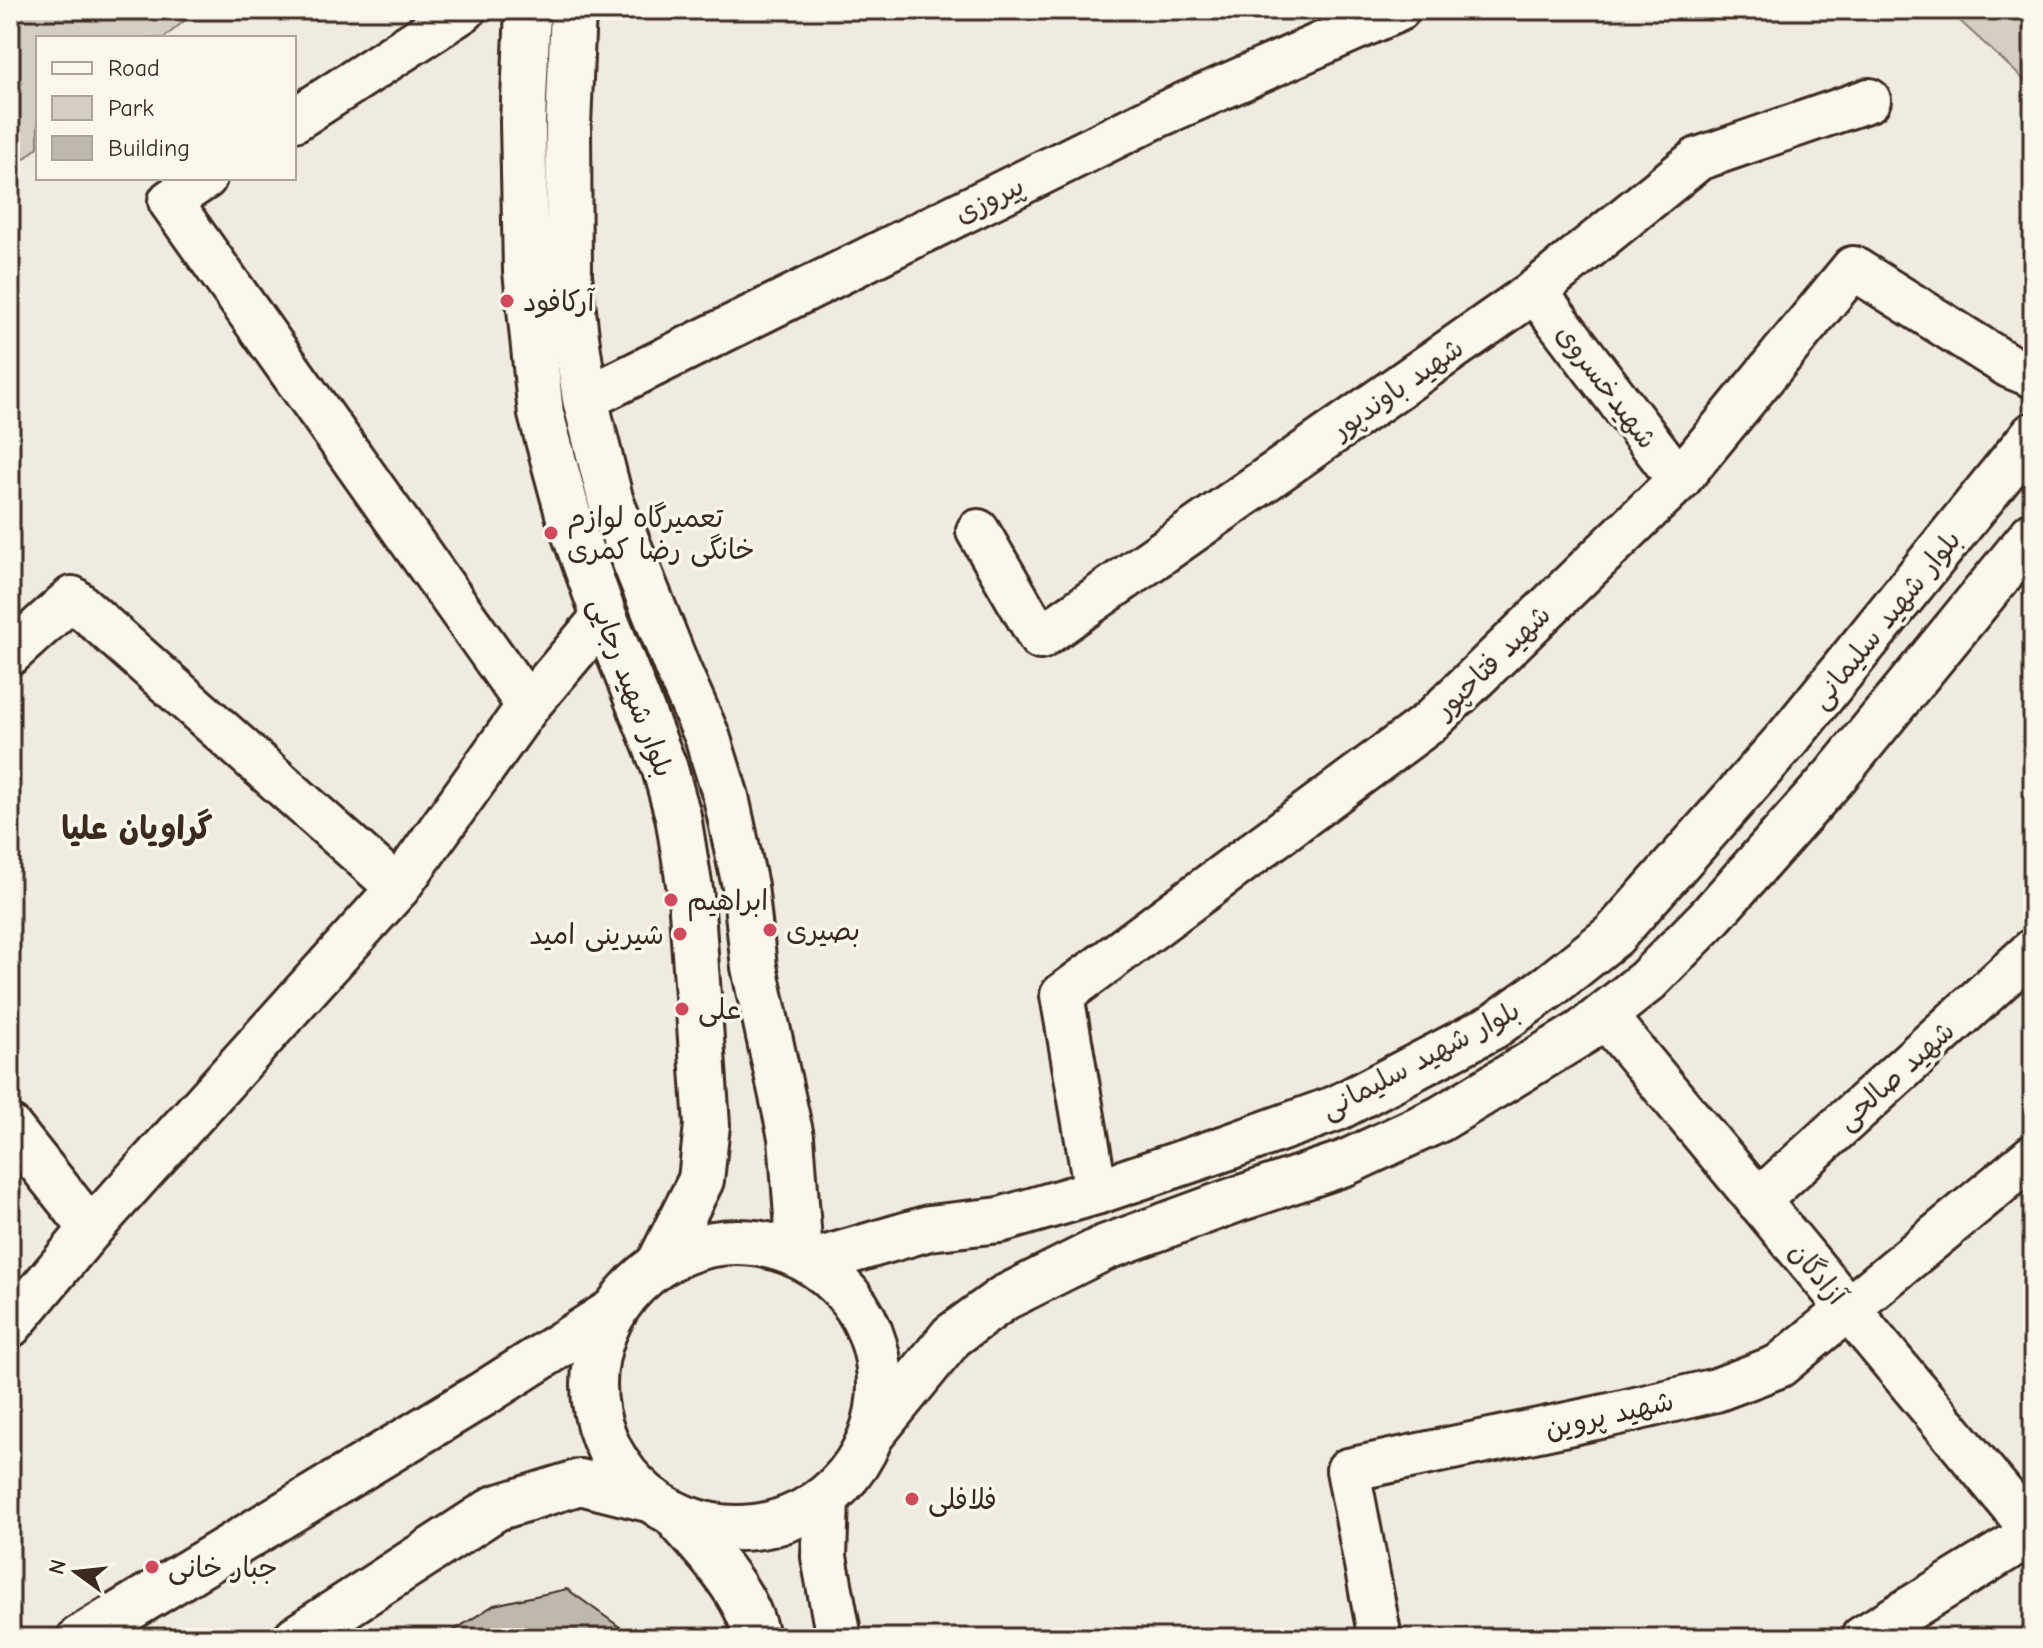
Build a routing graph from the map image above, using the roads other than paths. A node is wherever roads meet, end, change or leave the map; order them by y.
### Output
1 (464, 10) edge
2 (528, 10) edge
3 (573, 10) edge
4 (1398, 10) edge
5 (1869, 100) dead end
6 (296, 119) edge
7 (202, 180) edge
8 (1535, 291) junction
9 (2033, 376) edge
10 (585, 399) junction
11 (2033, 435) edge
12 (1679, 480) junction
13 (978, 531) dead end
14 (2033, 534) edge
15 (604, 616) junction
16 (10, 654) edge
17 (528, 706) junction
18 (398, 888) junction
19 (2033, 950) edge
20 (1604, 1015) junction
21 (10, 1127) edge
22 (2033, 1156) edge
23 (1096, 1192) junction
24 (1758, 1201) junction
25 (91, 1229) junction
26 (806, 1258) junction
27 (659, 1264) junction
28 (615, 1310) junction
29 (1849, 1310) junction
30 (10, 1326) edge
31 (872, 1434) junction
32 (826, 1498) junction
33 (663, 1507) junction
34 (2033, 1532) edge
35 (80, 1638) edge
36 (296, 1638) edge
37 (756, 1638) edge
38 (839, 1638) edge
39 (1380, 1638) edge
40 (1862, 1638) edge

1 - 6 street
2 - 15 main road, بلوار شهید رجایی
3 - 10 main road, بلوار شهید رجایی
4 - 10 street, پیروزی
5 - 8 street, شهید باوندپور
7 - 17 street
8 - 12 street, شهیدخسروی
8 - 13 street, شهید باوندپور
9 - 12 street, شهید فتاحپور
10 - 26 main road, بلوار شهید رجایی
11 - 23 main road, بلوار شهید سلیمانی
12 - 23 street, شهید فتاحپور
14 - 20 main road, بلوار شهید سلیمانی
15 - 17 street
15 - 27 main road, بلوار شهید رجایی
16 - 18 street
17 - 18 street
18 - 25 street
19 - 24 street, شهید صالحی
20 - 24 street, آزادگان
20 - 31 main road, بلوار شهید سلیمانی
21 - 25 street
22 - 29 street, شهید پروین
23 - 26 main road, بلوار شهید سلیمانی
24 - 29 street, آزادگان
25 - 30 street
26 - 27 main road
26 - 31 main road
27 - 28 main road
28 - 33 main road
28 - 35 main road
29 - 34 street, آزادگان
29 - 39 street, شهید پروین
31 - 32 main road
32 - 33 main road
32 - 38 main road
33 - 36 main road
33 - 37 main road
34 - 40 street

